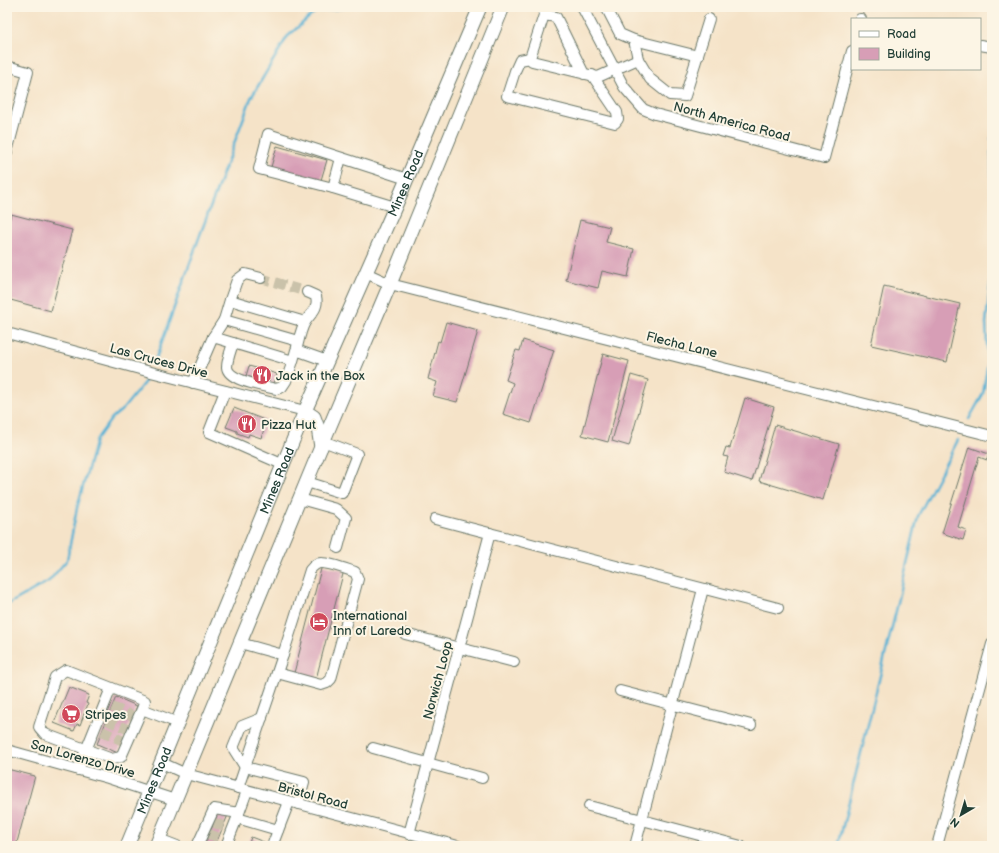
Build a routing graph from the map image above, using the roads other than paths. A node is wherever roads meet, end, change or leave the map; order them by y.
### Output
1 (480, 7) edge
2 (503, 7) edge
3 (582, 7) edge
4 (606, 7) edge
5 (709, 19) dead end
6 (634, 40) junction
7 (981, 45) edge
8 (992, 47) edge
9 (851, 55) edge
10 (698, 56) junction
11 (530, 58) junction
12 (638, 59) junction
13 (7, 66) edge
14 (614, 70) junction
15 (588, 75) junction
16 (7, 152) edge
17 (341, 158) junction
18 (407, 179) junction
19 (333, 188) junction
20 (395, 207) junction
21 (366, 273) junction
22 (261, 278) tunnel mouth
23 (390, 284) junction
24 (307, 292) tunnel mouth
25 (230, 300) junction
26 (224, 320) junction
27 (305, 322) junction
28 (7, 333) edge
29 (213, 337) junction
30 (233, 343) junction
31 (297, 345) junction
32 (293, 360) junction
33 (328, 361) junction
34 (193, 383) junction
35 (225, 391) junction
36 (305, 412) junction
37 (992, 436) edge
38 (322, 444) junction
39 (284, 465) junction
40 (307, 482) junction
41 (300, 499) junction
42 (435, 519) dead end
43 (490, 533) junction
44 (338, 548) dead end
45 (703, 589) junction
46 (778, 608) dead end
47 (405, 634) dead end
48 (240, 642) junction
49 (992, 644) edge
50 (459, 648) junction
51 (283, 655) junction
52 (514, 662) dead end
53 (277, 673) junction
54 (111, 688) junction
55 (620, 691) dead end
56 (673, 705) junction
57 (137, 714) junction
58 (262, 718) junction
59 (178, 723) junction
60 (751, 725) dead end
61 (373, 748) dead end
62 (7, 750) edge
63 (86, 750) junction
64 (162, 763) junction
65 (428, 763) junction
66 (245, 767) junction
67 (78, 770) junction
68 (186, 774) junction
69 (482, 778) dead end
70 (242, 789) junction
71 (150, 791) junction
72 (175, 800) junction
73 (294, 803) junction
74 (589, 806) dead end
75 (238, 815) junction
76 (642, 820) junction
77 (220, 824) junction
78 (278, 830) junction
79 (409, 834) junction
80 (217, 838) edge
81 (158, 842) edge
82 (428, 842) edge
83 (127, 846) edge
84 (177, 846) edge
85 (197, 846) edge
86 (272, 846) edge
87 (458, 846) edge
88 (635, 846) edge
89 (741, 846) edge
90 (937, 846) edge

1 - 18 main road, Mines Road
2 - 23 main road, Mines Road
3 - 14 street, North America Road
4 - 6 street
5 - 10 street
6 - 10 street
6 - 12 street
7 - 8 street
9 - 14 street, North America Road
10 - 12 street
11 - 15 street
11 - 15 street
11 - 15 street
12 - 14 street
13 - 16 street
14 - 15 street
17 - 18 street
17 - 19 street
17 - 19 street
18 - 20 main road, Mines Road
19 - 20 street
20 - 21 main road, Mines Road
21 - 23 street, Flecha Lane
21 - 33 main road, Mines Road
22 - 25 street
23 - 37 street, Flecha Lane
23 - 38 main road, Mines Road
24 - 27 street
25 - 26 street
25 - 27 street
26 - 29 street
26 - 31 street
27 - 31 street
28 - 34 street, Las Cruces Drive
29 - 30 street
29 - 34 street
30 - 32 street
30 - 32 street
31 - 32 street
31 - 33 street
33 - 36 main road, Mines Road
34 - 35 street, Las Cruces Drive
35 - 36 street, Las Cruces Drive
35 - 39 street
36 - 38 main road
36 - 39 main road, Mines Road
38 - 40 main road, Mines Road
38 - 40 street
39 - 59 main road, Mines Road
40 - 41 main road, Mines Road
41 - 44 street
41 - 48 main road, Mines Road
42 - 43 street
43 - 45 street
43 - 50 street, Norwich Loop
45 - 46 street
45 - 56 street
47 - 50 street
48 - 51 street
48 - 68 main road, Mines Road
49 - 90 street
50 - 52 street
50 - 65 street, Norwich Loop
51 - 53 street
51 - 53 street
53 - 58 street
54 - 57 street
54 - 63 street
54 - 63 street
55 - 56 street
56 - 60 street
56 - 76 street
57 - 59 street
57 - 63 street
58 - 66 street
58 - 66 street
59 - 64 main road, Mines Road
61 - 65 street
62 - 67 street, San Lorenzo Drive
63 - 67 street
64 - 68 street, Bristol Road
64 - 71 main road, Mines Road
65 - 69 street
65 - 79 street, Norwich Loop
66 - 70 street
66 - 73 street
67 - 71 street, San Lorenzo Drive
68 - 70 street, Bristol Road
68 - 72 main road, Mines Road
70 - 73 street, Bristol Road
70 - 75 street
71 - 72 street, San Lorenzo Drive
71 - 83 main road, Mines Road
72 - 81 main road, Mines Road
73 - 78 street
73 - 79 street, Bristol Road
74 - 76 street
75 - 77 street
75 - 77 street
75 - 78 street
76 - 88 street
76 - 89 street
77 - 80 street
77 - 80 street
78 - 86 street
79 - 82 street, Bristol Road
80 - 85 street
81 - 84 street
82 - 87 street, Bristol Road

